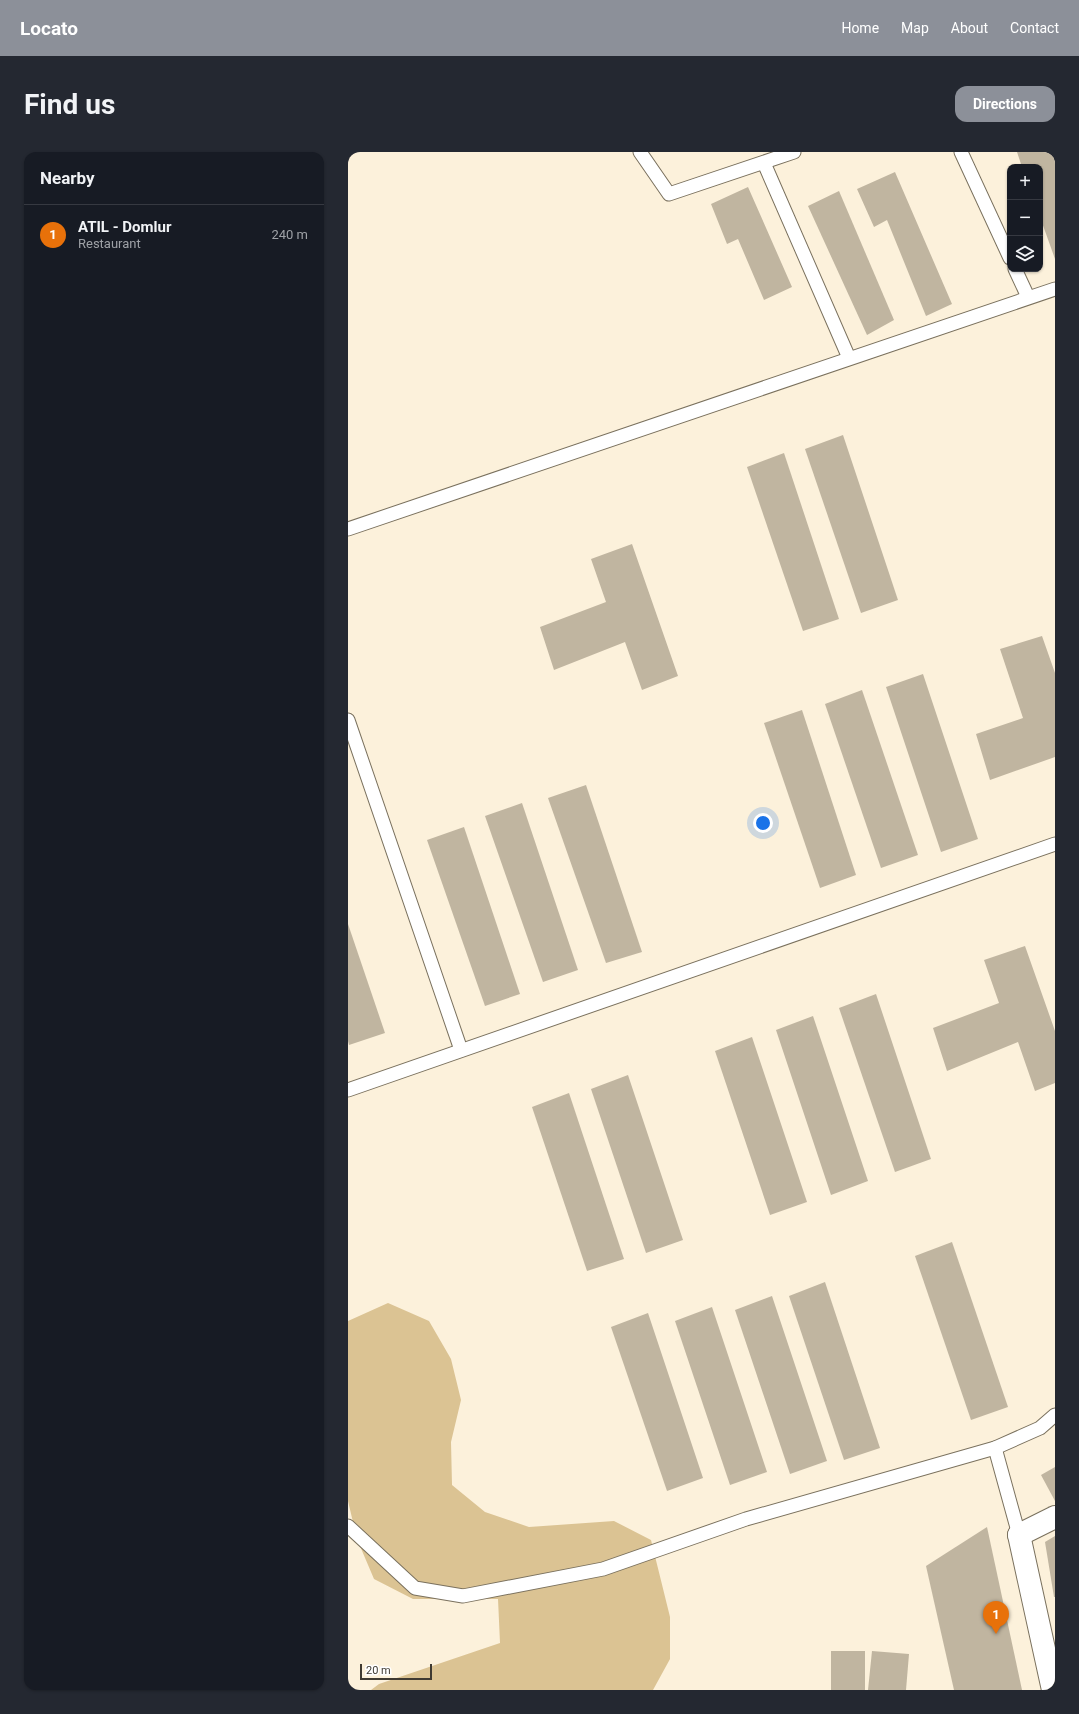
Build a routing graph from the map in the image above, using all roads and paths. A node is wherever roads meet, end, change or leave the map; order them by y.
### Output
1 (640, 152) edge
2 (794, 152) edge
3 (961, 152) edge
4 (764, 163) junction
5 (1007, 252) edge
6 (1016, 272) edge
7 (1055, 289) edge
8 (1028, 297) junction
9 (849, 358) junction
10 (348, 529) edge
11 (348, 720) edge
12 (1055, 844) edge
13 (461, 1050) junction
14 (348, 1090) edge
15 (1055, 1414) edge
16 (995, 1448) junction
17 (1055, 1517) edge
18 (348, 1526) edge
19 (1019, 1535) junction
20 (1053, 1690) edge

1 - 4 lane
2 - 4 lane
3 - 5 lane
4 - 9 lane
6 - 8 lane
7 - 8 lane
8 - 9 lane
9 - 10 lane
11 - 13 lane
12 - 13 lane
13 - 14 lane
15 - 16 lane
16 - 18 lane
16 - 19 lane
17 - 19 street
19 - 20 street

